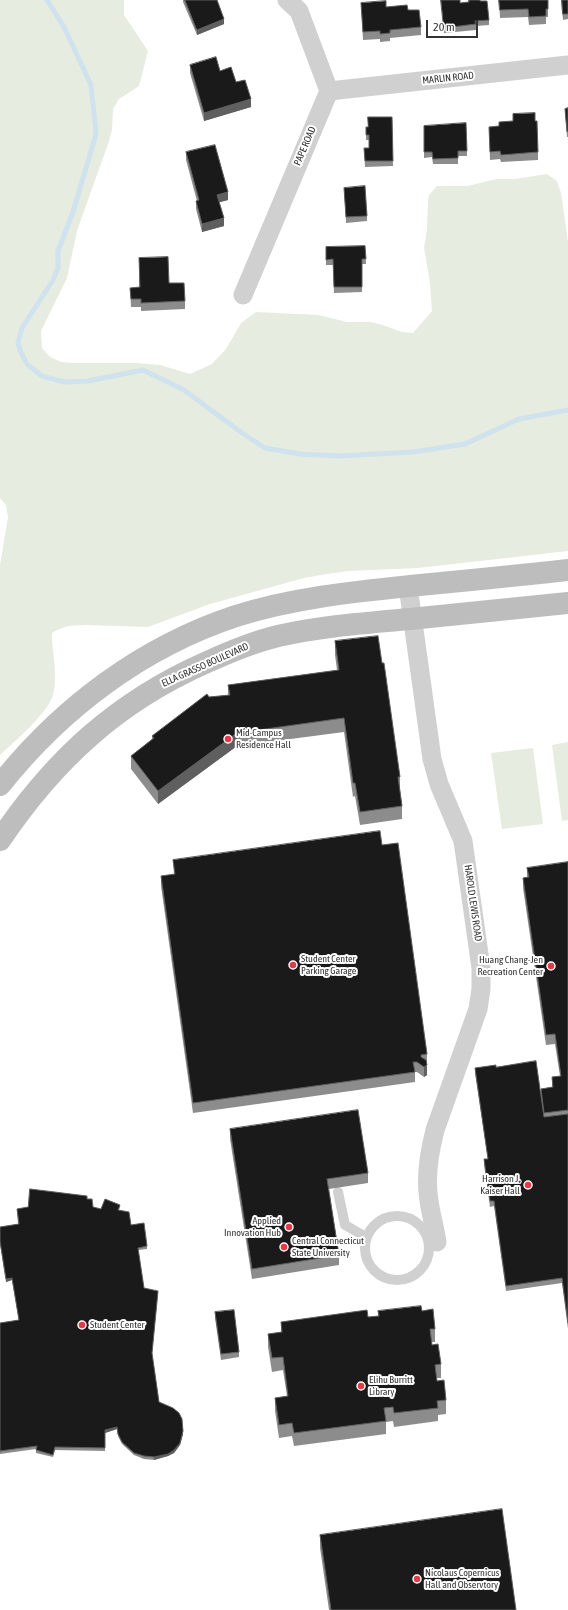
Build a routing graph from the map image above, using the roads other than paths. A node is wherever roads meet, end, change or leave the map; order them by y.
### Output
1 (288, 0) edge
2 (568, 65) edge
3 (329, 91) junction
4 (243, 295) dead end
5 (568, 570) edge
6 (408, 586) junction
7 (568, 603) edge
8 (412, 618) junction
9 (0, 785) edge
10 (0, 840) edge
11 (338, 1192) edge
12 (366, 1237) junction
13 (432, 1242) junction

1 - 3 street
2 - 3 street, MARLIN ROAD
3 - 4 street, PAPE ROAD
5 - 6 main road
6 - 8 street, HAROLD LEWIS ROAD
6 - 9 main road
7 - 8 main road, ELLA GRASSO BOULEVARD
8 - 10 main road, ELLA GRASSO BOULEVARD
8 - 13 street, HAROLD LEWIS ROAD
11 - 12 lane
12 - 13 lane
12 - 13 lane

